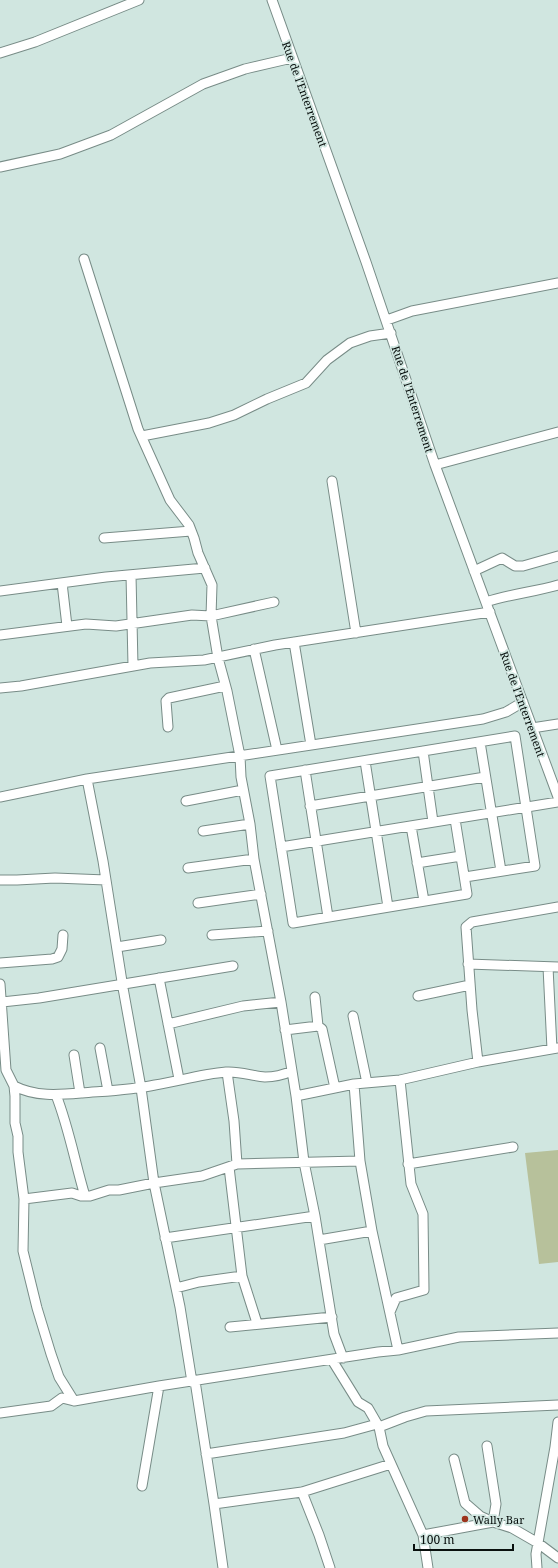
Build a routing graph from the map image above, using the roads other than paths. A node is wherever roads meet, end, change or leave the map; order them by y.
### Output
1 (139, 0) edge
2 (272, 0) edge
3 (0, 53) edge
4 (292, 58) junction
5 (0, 168) edge
6 (84, 259) dead end
7 (558, 283) edge
8 (386, 320) junction
9 (391, 333) junction
10 (558, 432) edge
11 (142, 436) junction
12 (435, 465) junction
13 (332, 481) dead end
14 (192, 531) junction
15 (104, 538) dead end
16 (558, 556) edge
17 (205, 568) junction
18 (474, 571) junction
19 (131, 575) junction
20 (62, 583) junction
21 (558, 585) edge
22 (0, 591) edge
23 (274, 602) dead end
24 (486, 602) junction
25 (490, 612) junction
26 (211, 616) junction
27 (132, 624) junction
28 (67, 626) junction
29 (356, 633) junction
30 (0, 635) edge
31 (294, 642) junction
32 (254, 649) junction
33 (218, 658) junction
34 (133, 666) junction
35 (225, 686) junction
36 (0, 688) edge
37 (523, 702) junction
38 (558, 724) edge
39 (168, 727) dead end
40 (532, 728) junction
41 (480, 742) junction
42 (311, 745) junction
43 (277, 750) junction
44 (423, 751) junction
45 (240, 756) junction
46 (365, 761) junction
47 (305, 770) junction
48 (485, 777) junction
49 (87, 779) junction
50 (556, 785) edge
51 (428, 786) junction
52 (243, 790) junction
53 (370, 796) junction
54 (0, 797) edge
55 (558, 797) edge
56 (186, 801) dead end
57 (558, 802) edge
58 (310, 806) junction
59 (526, 807) junction
60 (491, 813) junction
61 (455, 818) junction
62 (433, 822) junction
63 (250, 824) junction
64 (411, 826) junction
65 (203, 831) dead end
66 (376, 832) junction
67 (316, 841) junction
68 (281, 847) junction
69 (461, 856) junction
70 (254, 859) junction
71 (417, 863) junction
72 (188, 868) dead end
73 (500, 871) junction
74 (465, 877) junction
75 (0, 880) edge
76 (106, 880) junction
77 (261, 894) junction
78 (424, 901) junction
79 (198, 903) dead end
80 (388, 907) junction
81 (558, 907) edge
82 (328, 917) junction
83 (268, 931) junction
84 (63, 935) dead end
85 (212, 935) dead end
86 (161, 940) dead end
87 (117, 947) junction
88 (0, 962) edge
89 (468, 964) junction
90 (233, 966) dead end
91 (548, 967) junction
92 (558, 967) edge
93 (159, 978) junction
94 (0, 984) edge
95 (123, 985) junction
96 (470, 986) junction
97 (418, 996) dead end
98 (315, 997) dead end
99 (2, 1002) junction
100 (281, 1002) junction
101 (353, 1016) dead end
102 (168, 1024) junction
103 (318, 1026) junction
104 (285, 1030) junction
105 (100, 1048) dead end
106 (555, 1049) edge
107 (74, 1055) dead end
108 (478, 1062) junction
109 (292, 1071) junction
110 (227, 1072) junction
111 (179, 1079) junction
112 (400, 1080) junction
113 (367, 1082) junction
114 (354, 1084) junction
115 (14, 1086) junction
116 (141, 1088) junction
117 (335, 1088) junction
118 (108, 1091) junction
119 (80, 1093) junction
120 (56, 1095) junction
121 (296, 1096) junction
122 (514, 1147) dead end
123 (360, 1161) junction
124 (304, 1162) junction
125 (408, 1164) junction
126 (233, 1165) junction
127 (154, 1183) junction
128 (85, 1196) junction
129 (24, 1199) junction
130 (315, 1216) junction
131 (236, 1228) junction
132 (372, 1231) junction
133 (166, 1238) junction
134 (319, 1240) junction
135 (242, 1276) junction
136 (176, 1288) junction
137 (390, 1312) junction
138 (332, 1317) junction
139 (257, 1323) junction
140 (230, 1327) dead end
141 (558, 1333) edge
142 (398, 1350) junction
143 (343, 1358) junction
144 (332, 1360) junction
145 (194, 1381) junction
146 (159, 1386) junction
147 (74, 1401) junction
148 (558, 1404) edge
149 (0, 1413) edge
150 (558, 1422) edge
151 (378, 1426) junction
152 (487, 1446) dead end
153 (557, 1447) edge
154 (206, 1454) junction
155 (454, 1459) dead end
156 (391, 1464) junction
157 (142, 1486) dead end
158 (302, 1492) junction
159 (214, 1504) junction
160 (493, 1522) junction
161 (423, 1535) junction
162 (538, 1542) junction
163 (558, 1558) edge
164 (223, 1568) edge
165 (330, 1568) edge
166 (428, 1568) edge
167 (537, 1568) edge

1 - 3 street
2 - 4 street, Rue de l'Enterrement
4 - 5 street
4 - 8 street, Rue de l'Enterrement
6 - 11 street
7 - 8 street
8 - 9 street, Rue de l'Enterrement
9 - 11 street
9 - 12 street, Rue de l'Enterrement
10 - 12 street
11 - 14 street
12 - 18 street, Rue de l'Enterrement
13 - 29 street
14 - 15 street
14 - 17 street
16 - 18 street
17 - 19 street
17 - 26 street
18 - 24 street, Rue de l'Enterrement
19 - 20 street
19 - 27 street
20 - 22 street
20 - 28 street
21 - 24 street
23 - 26 street
24 - 25 street, Rue de l'Enterrement
25 - 29 street
25 - 37 street, Rue de l'Enterrement
26 - 27 street
26 - 33 street
27 - 28 street
27 - 34 street
28 - 30 street
29 - 31 street
31 - 32 street
31 - 42 street
32 - 33 street
32 - 43 street
33 - 34 street
33 - 35 street
34 - 36 street
35 - 39 street
35 - 45 street
37 - 40 street, Rue de l'Enterrement
37 - 42 street
38 - 40 street
40 - 50 street, Rue de l'Enterrement
41 - 44 street
41 - 48 street
41 - 59 street
42 - 43 street
43 - 45 street
44 - 46 street
44 - 51 street
45 - 49 street
45 - 52 street
46 - 47 street
46 - 53 street
47 - 58 street
47 - 68 street
48 - 51 street
48 - 60 street
49 - 54 street
49 - 76 street
50 - 55 street, Rue de l'Enterrement
51 - 53 street
51 - 62 street
52 - 56 street
52 - 63 street
53 - 58 street
53 - 66 street
57 - 59 street
58 - 67 street
59 - 60 street
59 - 73 street
60 - 61 street
60 - 73 street
61 - 62 street
61 - 69 street
62 - 64 street
63 - 65 street
63 - 70 street
64 - 66 street
64 - 71 street
66 - 67 street
66 - 80 street
67 - 68 street
67 - 82 street
68 - 82 street
69 - 71 street
69 - 74 street
70 - 72 street
70 - 77 street
71 - 78 street
73 - 74 street
74 - 78 street
75 - 76 street
76 - 87 street
77 - 79 street
77 - 83 street
78 - 80 street
80 - 82 street
81 - 89 street
83 - 85 street
83 - 100 street
84 - 88 street
86 - 87 street
87 - 95 street
89 - 91 street
89 - 96 street
90 - 93 street
91 - 92 street
91 - 106 street
93 - 95 street
93 - 102 street
94 - 99 street
95 - 99 street
95 - 116 street
96 - 97 street
96 - 108 street
98 - 103 street
99 - 115 street
100 - 102 street
100 - 104 street
101 - 113 street
102 - 111 street
103 - 104 street
103 - 117 street
104 - 109 street
105 - 118 street
106 - 108 street
107 - 119 street
108 - 112 street
109 - 110 street
109 - 121 street
110 - 111 street
110 - 126 street
111 - 116 street
112 - 113 street
112 - 125 street
113 - 114 street
114 - 117 street
114 - 123 street
115 - 120 street
115 - 129 street
116 - 118 street
116 - 127 street
117 - 121 street
118 - 119 street
119 - 120 street
120 - 128 street
121 - 124 street
122 - 125 street
123 - 124 street
123 - 132 street
124 - 126 street
124 - 130 street
125 - 137 street
126 - 127 street
126 - 131 street
127 - 128 street
127 - 133 street
128 - 129 street
129 - 147 street
130 - 131 street
130 - 134 street
131 - 133 street
131 - 135 street
132 - 134 street
132 - 137 street
133 - 136 street
134 - 138 street
135 - 136 street
135 - 139 street
136 - 145 street
137 - 142 street
138 - 139 street
138 - 143 street
139 - 140 street
141 - 142 street
142 - 143 street
143 - 144 street
144 - 145 street
144 - 151 street
145 - 146 street
145 - 154 street
146 - 147 street
146 - 157 street
147 - 149 street
148 - 151 street
150 - 153 street
151 - 154 street
151 - 156 street
152 - 160 street
153 - 162 street
154 - 159 street
155 - 160 street
156 - 158 street
156 - 161 street
158 - 159 street
158 - 165 street
159 - 164 street
160 - 161 street
160 - 162 street
161 - 166 street
162 - 163 street
162 - 167 street

